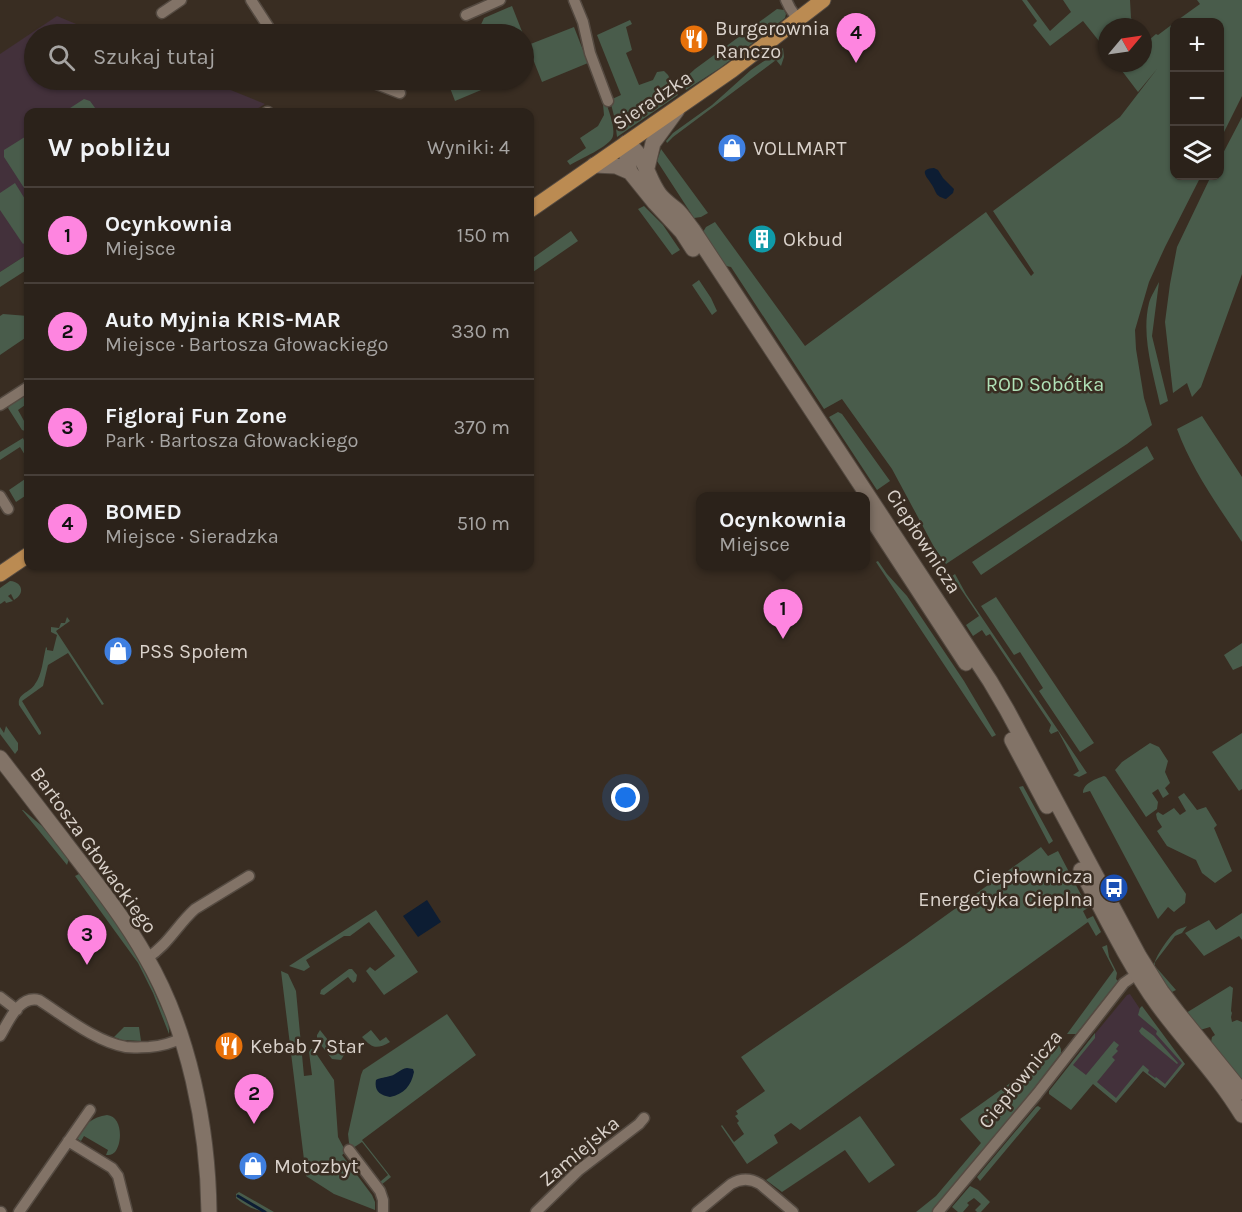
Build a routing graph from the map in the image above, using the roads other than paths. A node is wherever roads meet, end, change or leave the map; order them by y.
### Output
1 (181, 0) edge
2 (500, 0) edge
3 (574, 0) edge
4 (786, 0) edge
5 (823, 0) edge
6 (256, 2) edge
7 (162, 13) dead end
8 (466, 15) dead end
9 (798, 20) junction
10 (268, 24) edge
11 (392, 90) edge
12 (400, 93) dead end
13 (608, 101) dead end
14 (678, 108) junction
15 (626, 143) junction
16 (594, 165) junction
17 (647, 168) junction
18 (630, 172) junction
19 (534, 207) edge
20 (24, 390) edge
21 (0, 405) edge
22 (853, 492) edge
23 (866, 492) edge
24 (0, 496) edge
25 (870, 499) edge
26 (8, 509) dead end
27 (870, 516) edge
28 (24, 558) edge
29 (0, 574) edge
30 (0, 758) edge
31 (249, 876) dead end
32 (147, 958) junction
33 (1144, 974) junction
34 (0, 996) edge
35 (17, 1010) junction
36 (0, 1036) edge
37 (181, 1038) junction
38 (1242, 1092) edge
39 (90, 1110) dead end
40 (1242, 1115) edge
41 (644, 1118) dead end
42 (68, 1141) junction
43 (349, 1150) dead end
44 (19, 1212) edge
45 (127, 1212) edge
46 (209, 1212) edge
47 (383, 1212) edge
48 (536, 1212) edge
49 (696, 1212) edge
50 (793, 1212) edge
51 (938, 1212) edge

1 - 7 street
2 - 8 street
3 - 13 street
4 - 9 street
5 - 9 main road, Sieradzka
6 - 10 street
9 - 14 main road, Sieradzka
11 - 12 street
14 - 15 main road, Sieradzka
14 - 17 main road
15 - 16 main road, Sieradzka
15 - 17 main road, Ciepłownicza
15 - 18 main road
16 - 18 main road
16 - 19 main road, Sieradzka
17 - 23 main road, Ciepłownicza
18 - 22 main road, Ciepłownicza
20 - 21 street
24 - 26 street
25 - 33 main road, Ciepłownicza
27 - 33 main road, Ciepłownicza
28 - 29 main road
30 - 32 main road, Bartosza Głowackiego
31 - 32 street
32 - 37 main road, Bartosza Głowackiego
33 - 38 main road, Ciepłownicza
33 - 40 main road, Ciepłownicza
33 - 51 street, Ciepłownicza
34 - 35 street
35 - 36 street
35 - 37 street
37 - 46 main road, Bartosza Głowackiego
39 - 42 street
41 - 48 street, Zamiejska
42 - 44 street
42 - 45 street
43 - 47 street
49 - 50 street

